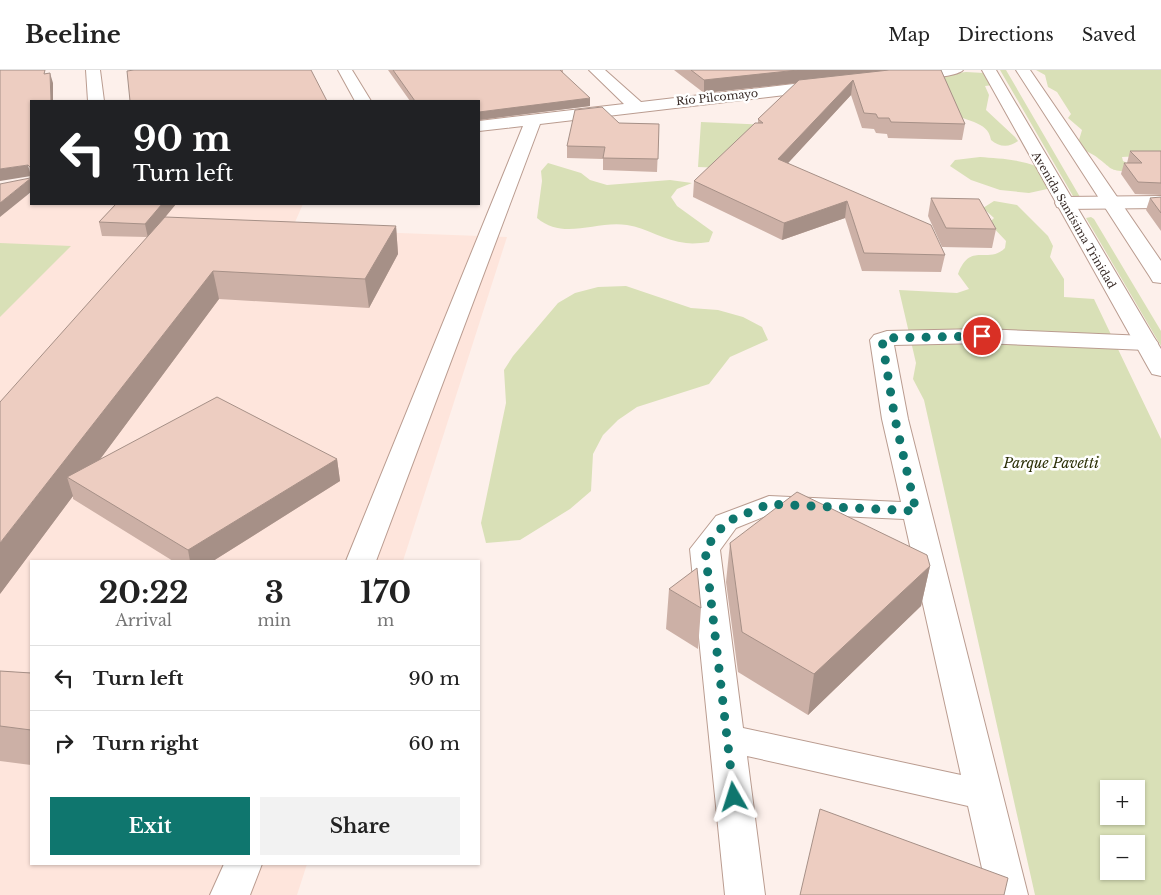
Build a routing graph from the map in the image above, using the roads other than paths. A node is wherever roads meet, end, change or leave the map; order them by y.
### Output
1 (93, 70) edge
2 (345, 70) edge
3 (596, 70) edge
4 (956, 70) edge
5 (989, 70) edge
6 (1023, 70) edge
7 (890, 78) edge
8 (846, 83) edge
9 (96, 100) edge
10 (362, 100) edge
11 (636, 106) junction
12 (534, 118) junction
13 (480, 126) edge
14 (1112, 202) junction
15 (1161, 202) edge
16 (1064, 203) junction
17 (1161, 277) edge
18 (1146, 343) junction
19 (1161, 369) edge
20 (916, 511) junction
21 (361, 560) edge
22 (728, 738) junction
23 (984, 795) junction
24 (242, 865) edge
25 (230, 895) edge
26 (745, 895) edge
27 (1008, 895) edge

1 - 9 street
2 - 10 street
3 - 11 street
4 - 7 street
5 - 16 street, Avenida Santísima Trinidad
6 - 14 street
8 - 11 street, Río Pilcomayo
11 - 12 street, Río Pilcomayo
12 - 13 street, Río Pilcomayo
12 - 21 street
14 - 15 street
14 - 16 street
14 - 17 street
16 - 18 street, Avenida Santísima Trinidad
18 - 19 street, Avenida Santísima Trinidad
18 - 20 street
20 - 22 street
20 - 23 street
22 - 23 street
22 - 26 street
23 - 27 street
24 - 25 street

